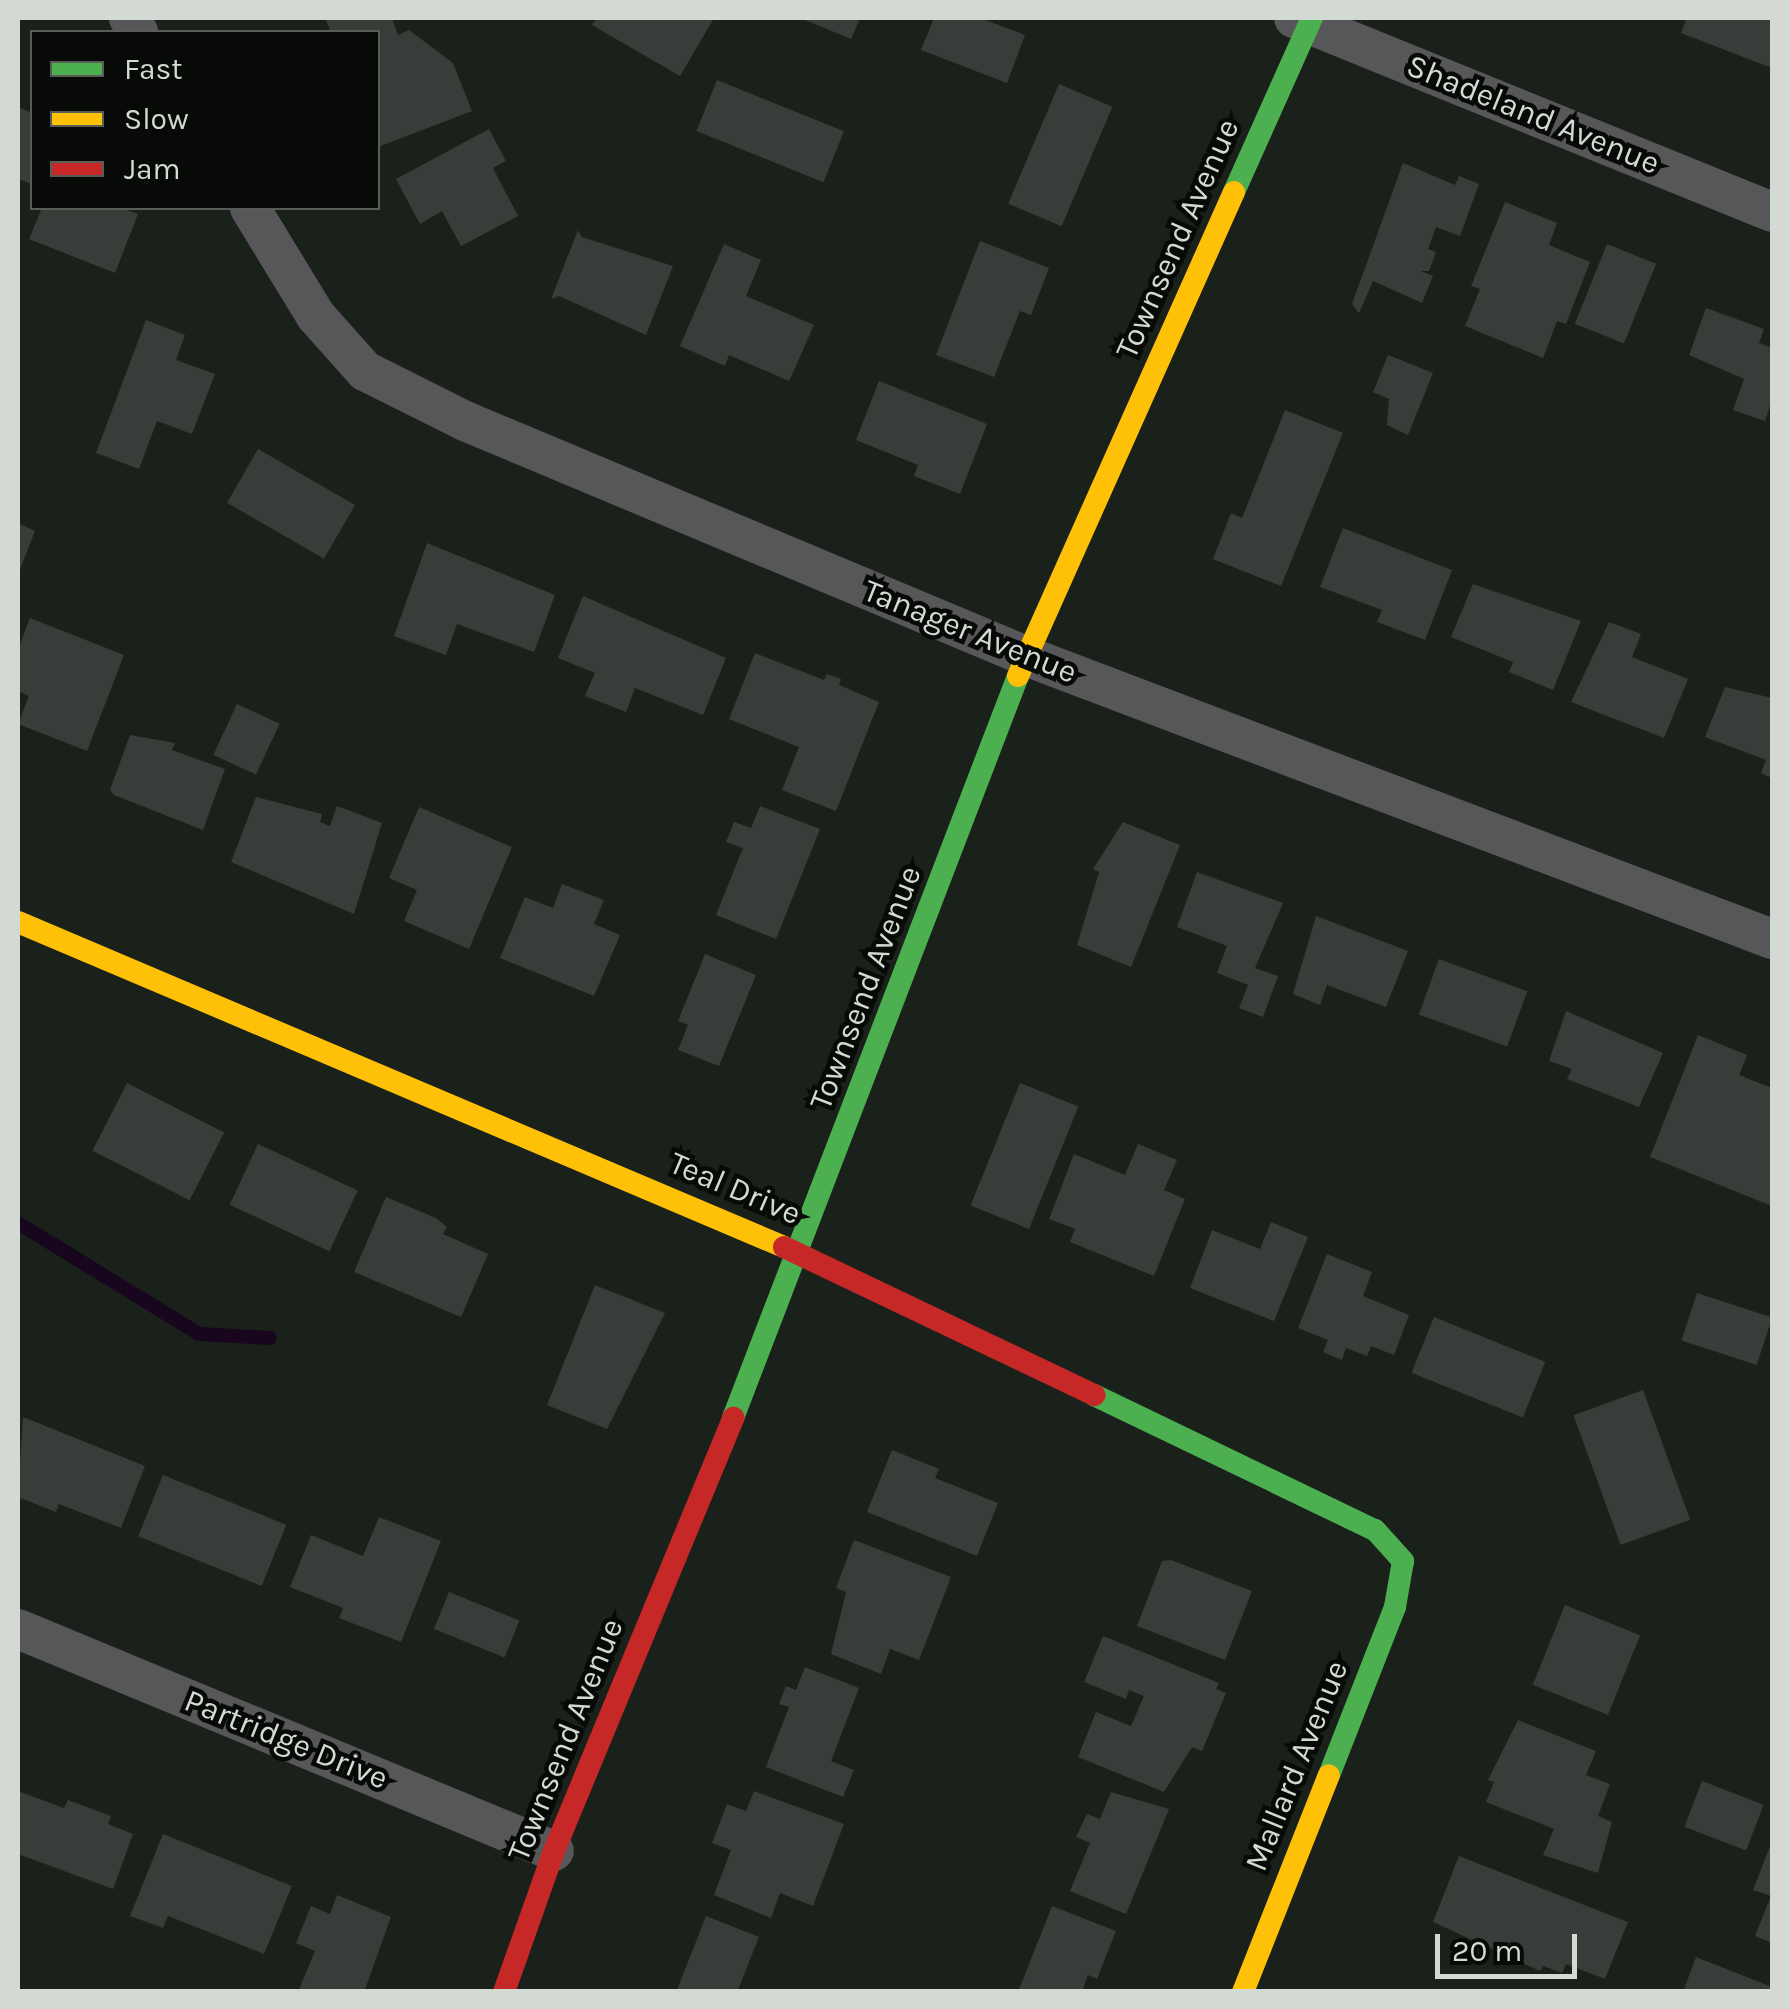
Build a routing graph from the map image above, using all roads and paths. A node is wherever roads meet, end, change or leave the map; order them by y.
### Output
1 (1305, 20) edge
2 (251, 210) edge
3 (1772, 212) edge
4 (1026, 656) junction
5 (18, 922) edge
6 (1772, 940) edge
7 (801, 1254) junction
8 (1403, 1561) joint
9 (18, 1629) edge
10 (554, 1851) junction
11 (1245, 1991) edge
12 (504, 1992) edge

1 - 3 street, Shadeland Avenue
1 - 4 street, Townsend Avenue
2 - 4 street, Tanager Avenue
4 - 6 street, Tanager Avenue
4 - 7 street, Townsend Avenue
5 - 7 street, Teal Drive
7 - 8 street, Teal Drive
7 - 10 street, Townsend Avenue
8 - 11 street, Mallard Avenue
9 - 10 street, Partridge Drive
10 - 12 street, Townsend Avenue

